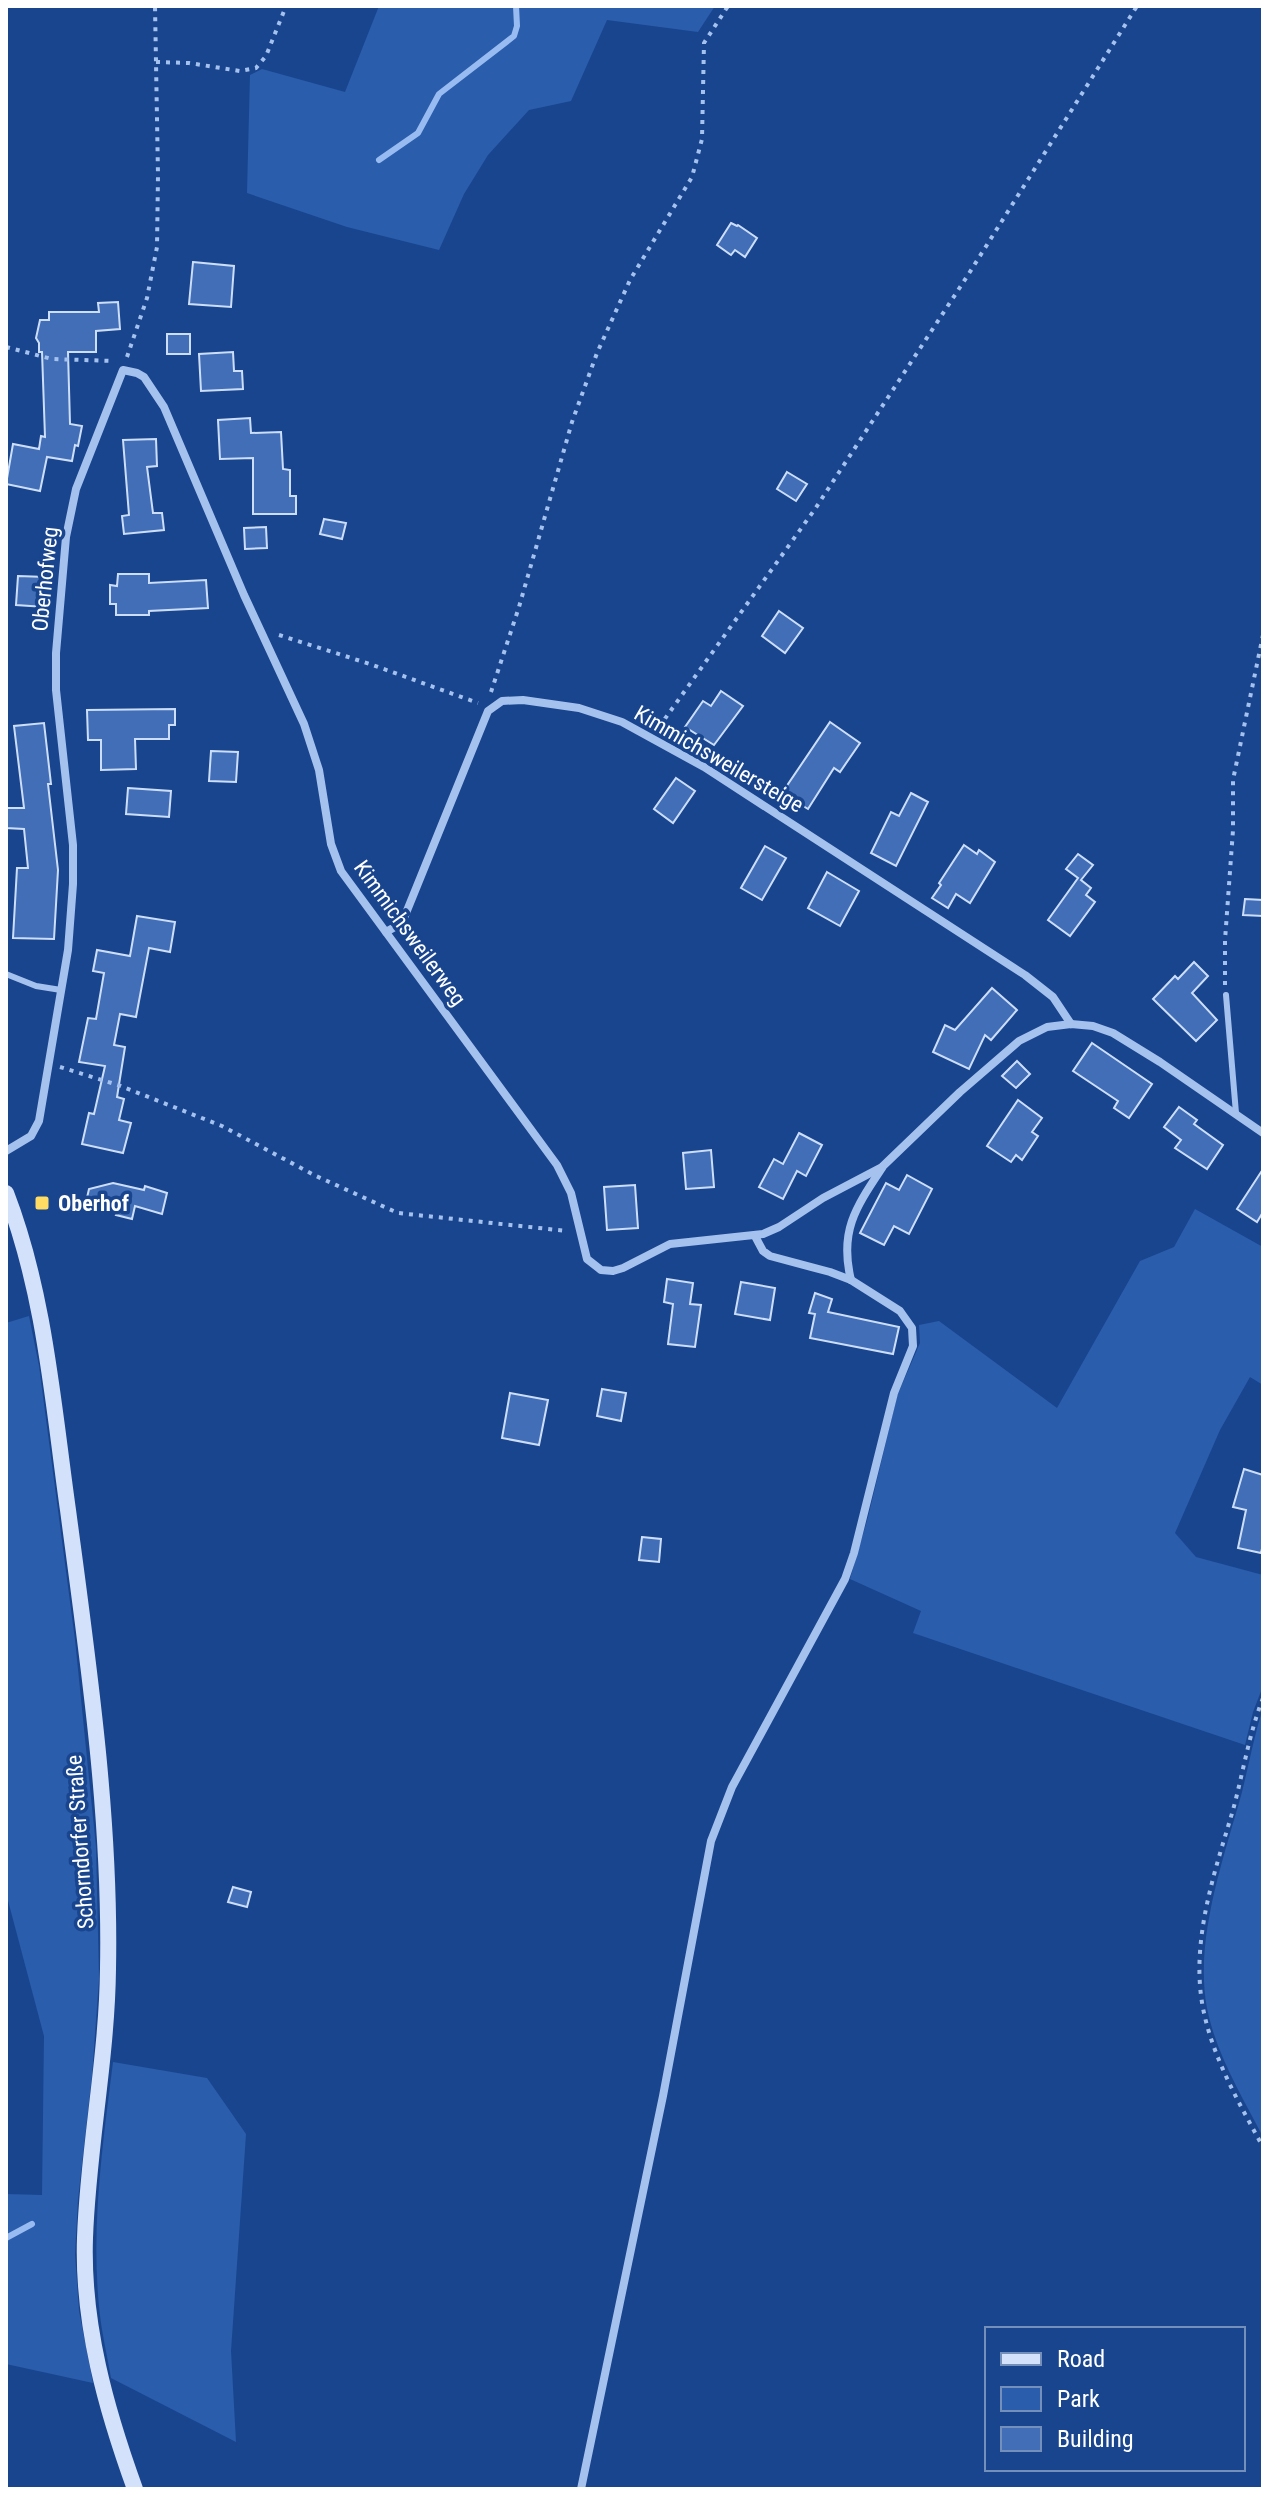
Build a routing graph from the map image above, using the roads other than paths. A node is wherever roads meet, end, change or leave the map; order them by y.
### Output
1 (124, 367) joint
2 (386, 932) junction
3 (6, 974) edge
4 (61, 990) junction
5 (1226, 995) road end
6 (1071, 1024) junction
7 (1236, 1113) junction
8 (1263, 1133) edge
9 (6, 1151) edge
10 (882, 1167) junction
11 (6, 1193) edge
12 (755, 1236) junction
13 (851, 1280) junction
14 (135, 2489) edge
15 (581, 2489) edge

1 - 2 street, Kimmichsweilerweg
1 - 4 street, Oberhofweg
2 - 6 street, Kimmichsweilersteige
2 - 12 street, Kimmichsweilerweg
3 - 4 lane
4 - 9 street, Oberhofweg
5 - 7 lane
6 - 7 street, Kimmichsweilerweg
6 - 10 street, Kimmichsweilerweg
7 - 8 street, Kimmichsweilerweg
10 - 12 street, Kimmichsweilerweg
10 - 13 street, Kimmichsweilerweg
11 - 14 main road, Schorndorfer Straße
12 - 13 street
13 - 15 street

